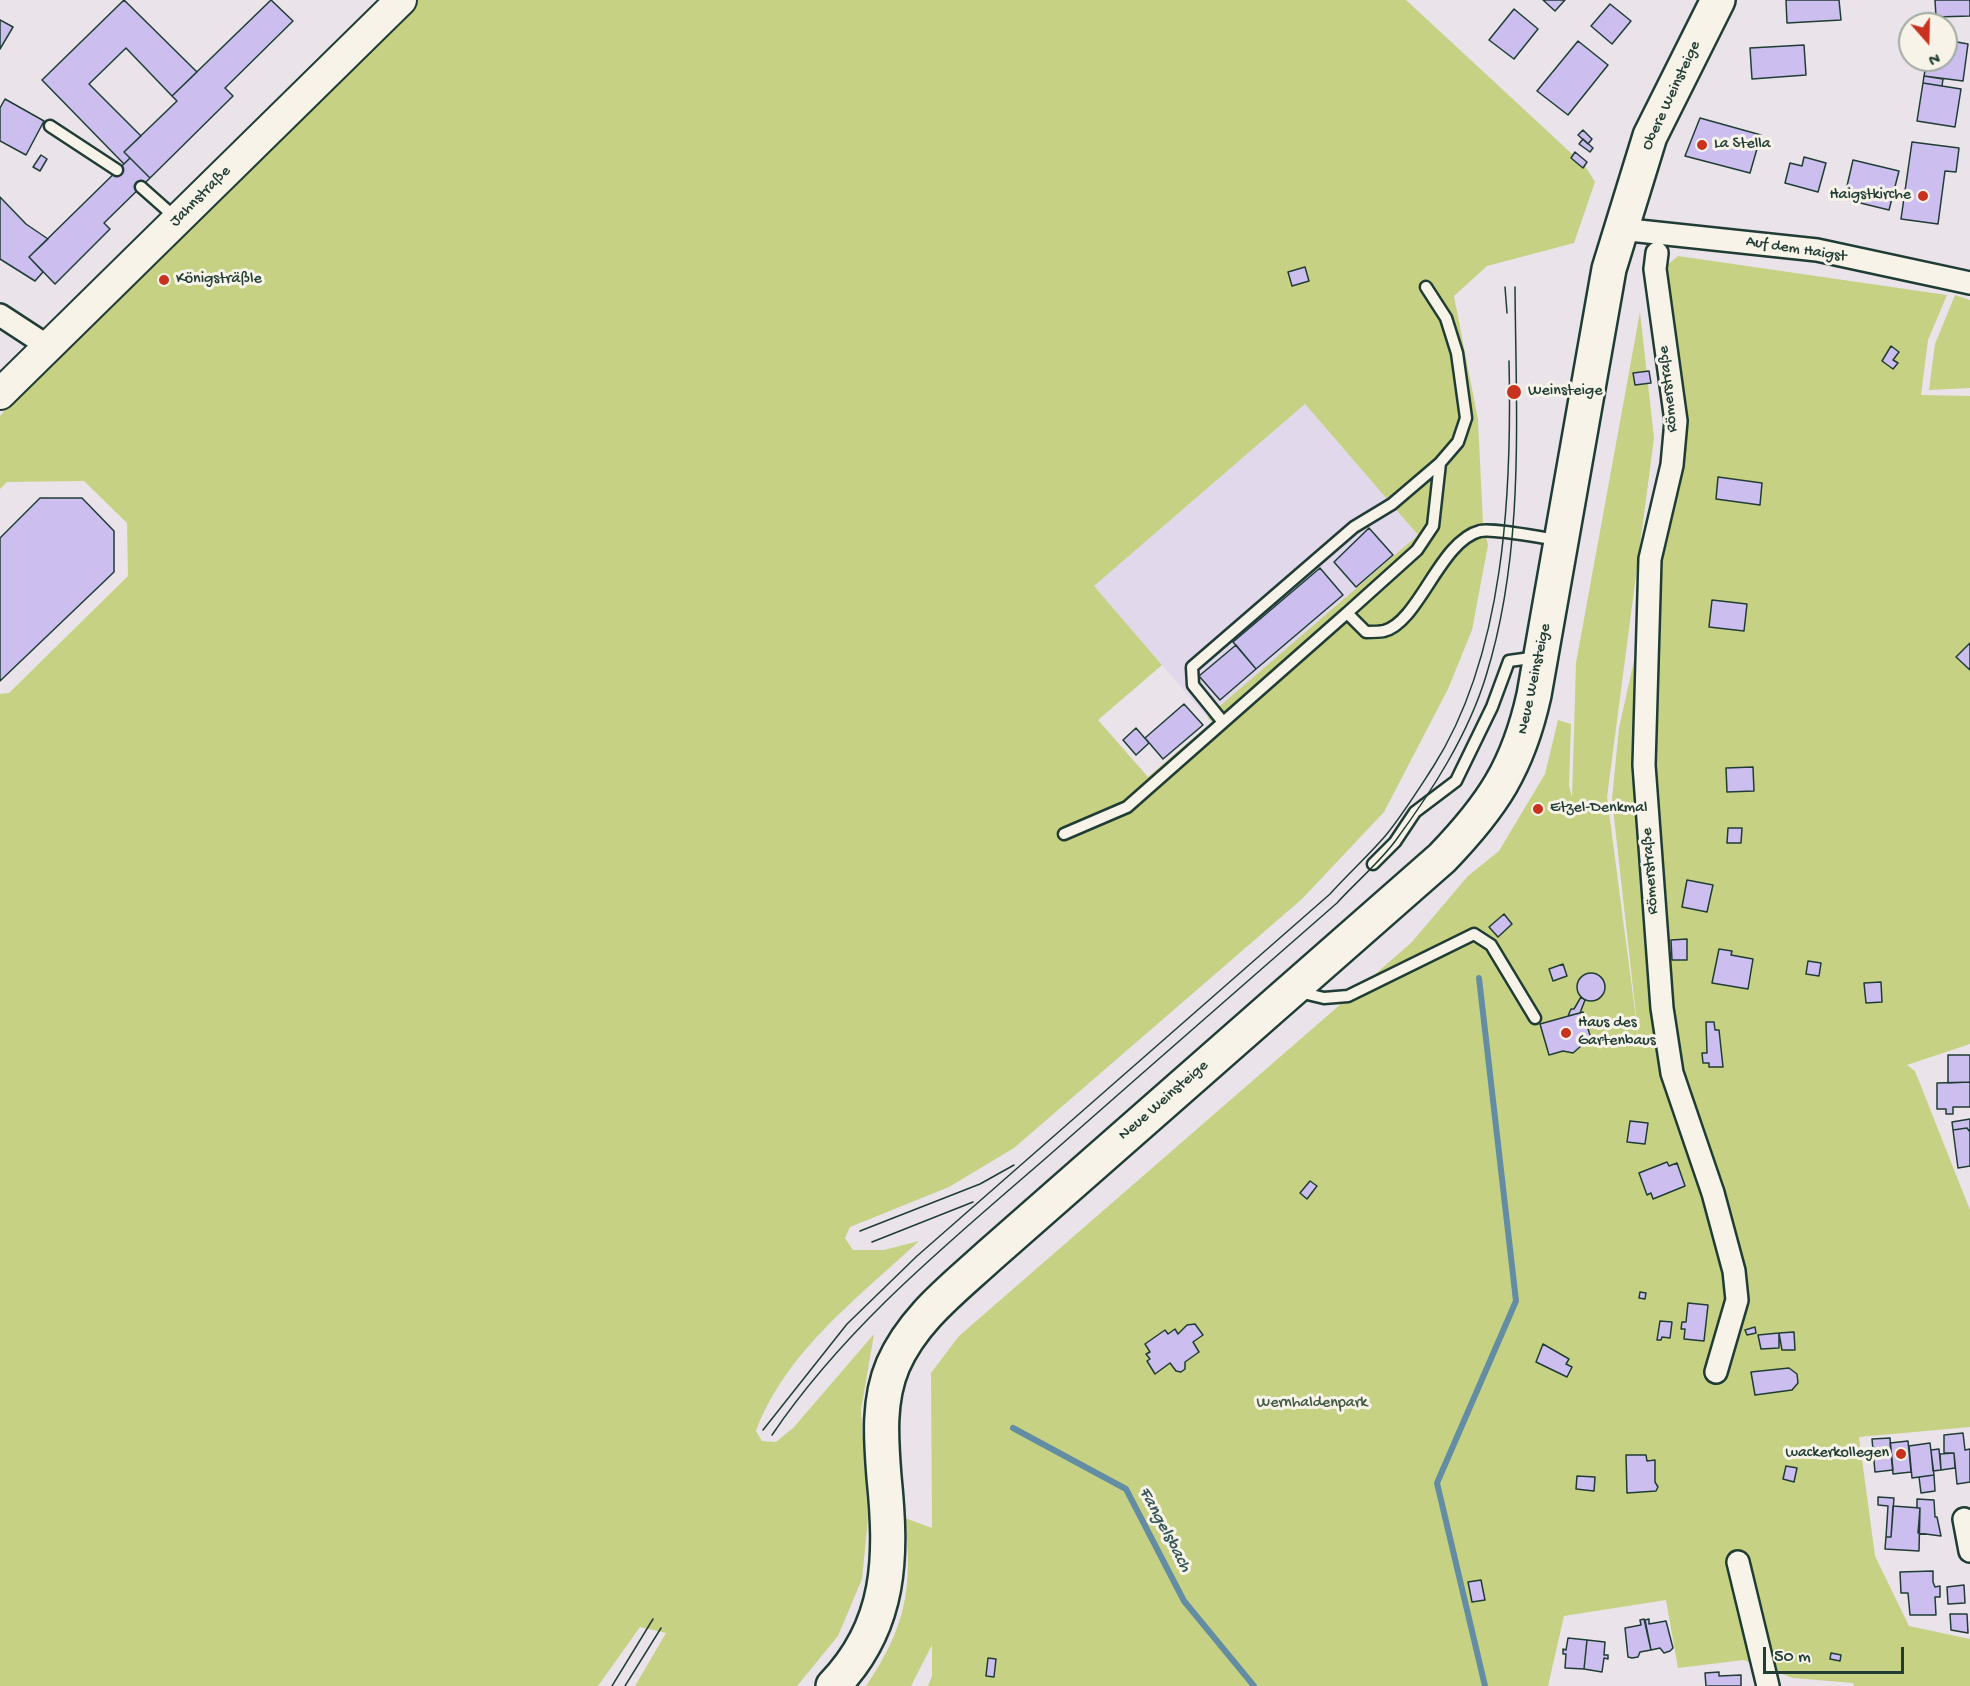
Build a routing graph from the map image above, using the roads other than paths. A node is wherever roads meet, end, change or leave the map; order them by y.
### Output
1 (401, 0) edge
2 (1718, 0) edge
3 (50, 126) dead end
4 (117, 170) dead end
5 (141, 186) dead end
6 (178, 220) junction
7 (1620, 229) junction
8 (1658, 253) dead end
9 (1970, 283) edge
10 (1426, 287) dead end
11 (0, 315) edge
12 (49, 347) junction
13 (0, 394) edge
14 (1440, 463) junction
15 (1562, 540) junction
16 (1347, 613) junction
17 (1541, 656) junction
18 (1223, 722) junction
19 (1064, 834) dead end
20 (1373, 864) dead end
21 (1292, 991) junction
22 (1535, 1018) dead end
23 (1716, 1372) dead end
24 (1964, 1519) dead end
25 (1970, 1551) edge
26 (1738, 1562) dead end
27 (833, 1686) edge
28 (1768, 1686) edge

1 - 6 main road, Jahnstraße
2 - 7 main road, Obere Weinsteige
3 - 4 lane
5 - 6 lane
6 - 12 main road, Jahnstraße
7 - 9 street, Auf dem Haigst
7 - 15 main road, Neue Weinsteige
8 - 23 street, Römerstraße
10 - 14 lane
11 - 12 street
12 - 13 main road, Jahnstraße
14 - 16 lane
14 - 18 lane
15 - 16 lane
15 - 17 main road, Neue Weinsteige
16 - 18 lane
17 - 20 lane
17 - 21 main road, Neue Weinsteige
18 - 19 lane
21 - 22 lane
21 - 27 main road, Neue Weinsteige
24 - 25 street
26 - 28 street

